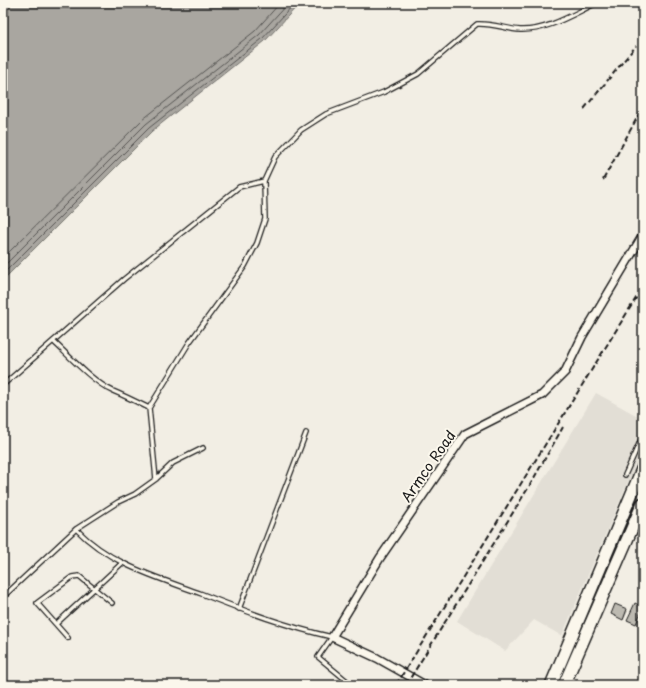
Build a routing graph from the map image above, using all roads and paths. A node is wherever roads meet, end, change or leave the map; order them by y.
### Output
1 (597, 3) edge
2 (264, 181) junction
3 (643, 235) edge
4 (54, 342) junction
5 (3, 384) edge
6 (149, 408) junction
7 (306, 433) dead end
8 (643, 435) edge
9 (203, 448) dead end
10 (643, 467) edge
11 (625, 474) dead end
12 (156, 479) junction
13 (643, 503) edge
14 (76, 529) junction
15 (121, 564) junction
16 (95, 588) junction
17 (3, 597) edge
18 (112, 603) dead end
19 (239, 608) junction
20 (56, 624) junction
21 (332, 637) junction
22 (68, 638) dead end
23 (557, 684) edge
24 (352, 685) edge
25 (425, 685) edge

1 - 2 lane
2 - 4 lane
2 - 6 lane
3 - 21 street, Armco Road
4 - 5 lane
4 - 6 lane
6 - 12 lane
7 - 19 lane
8 - 11 lane
9 - 12 lane
10 - 23 main road
12 - 14 lane
13 - 23 main road
14 - 15 lane
14 - 17 lane
15 - 16 lane
15 - 19 lane
16 - 18 lane
16 - 20 lane
16 - 20 lane
19 - 21 lane
20 - 22 lane
21 - 24 lane
21 - 25 street

